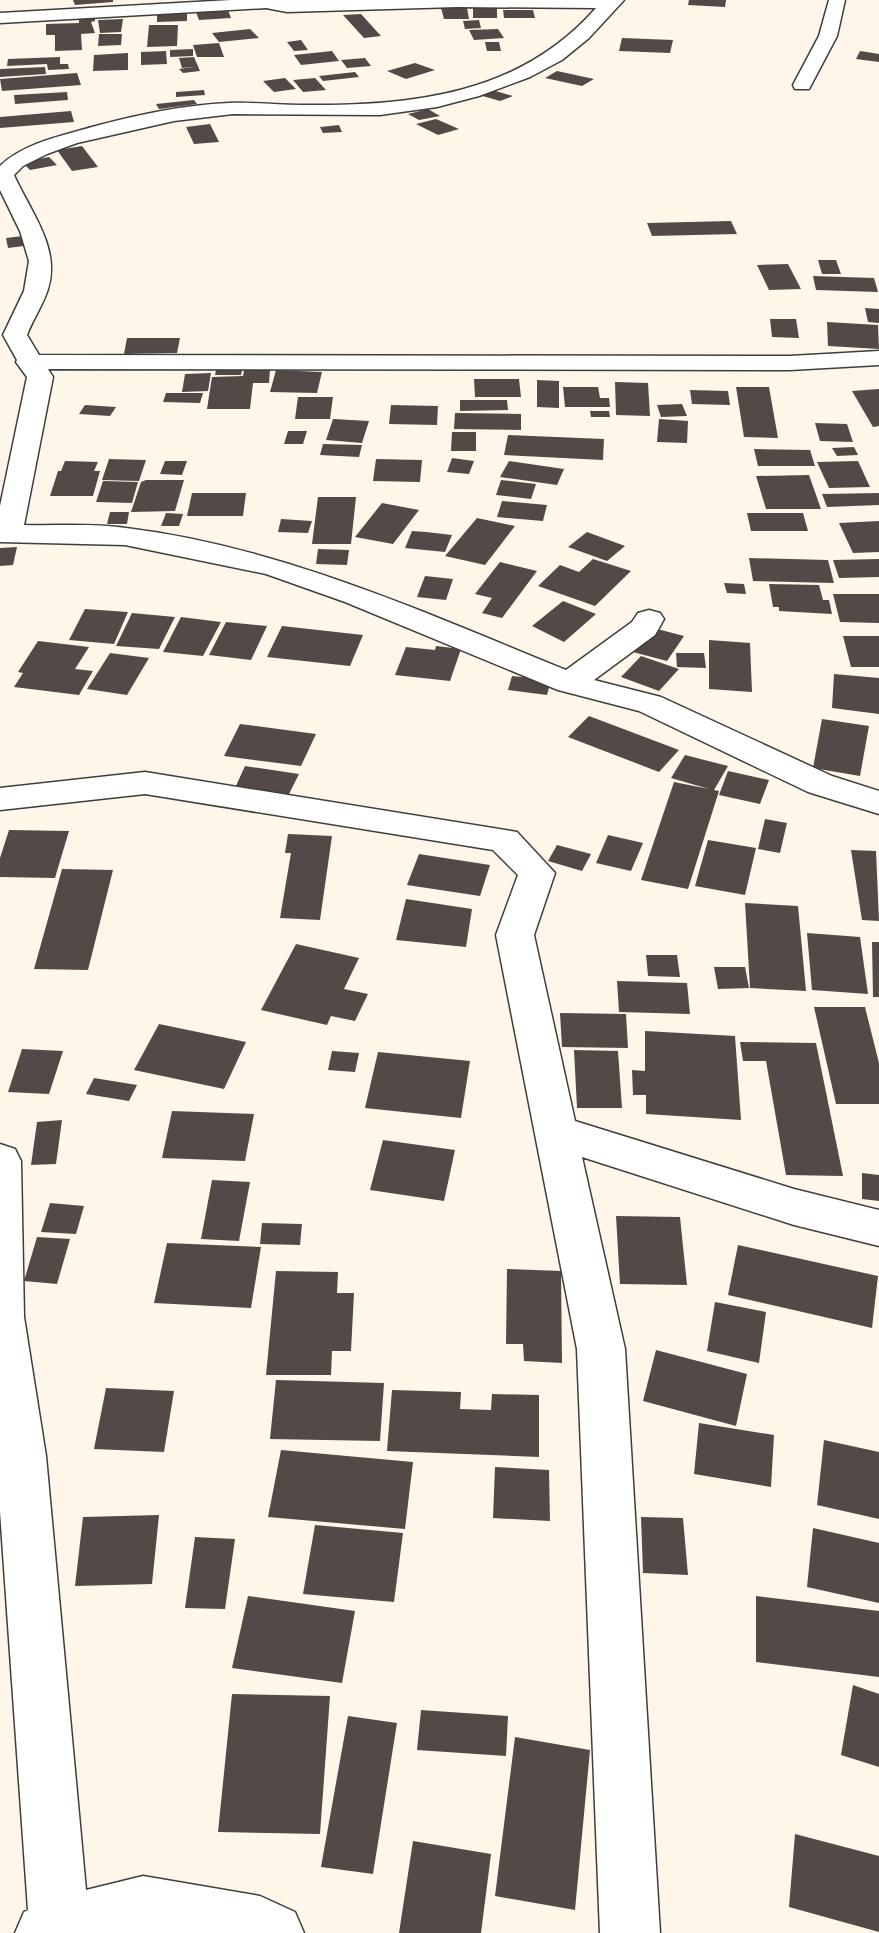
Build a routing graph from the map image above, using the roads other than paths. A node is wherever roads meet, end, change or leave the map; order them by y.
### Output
1 (837, 0) edge
2 (612, 2) edge
3 (0, 18) edge
4 (802, 85) dead end
5 (3, 169) edge
6 (879, 358) edge
7 (28, 362) junction
8 (5, 532) edge
9 (649, 619) dead end
10 (569, 683) junction
11 (0, 799) edge
12 (879, 803) edge
13 (557, 1132) junction
14 (0, 1161) edge
15 (879, 1228) edge
16 (52, 1929) edge
17 (274, 1933) edge
18 (630, 1933) edge

1 - 4 street
2 - 3 street
2 - 5 street
5 - 7 street
6 - 7 street
7 - 8 street
8 - 10 street
9 - 10 street
10 - 12 street
11 - 13 street
13 - 15 street
13 - 18 street
14 - 16 street
16 - 17 street

